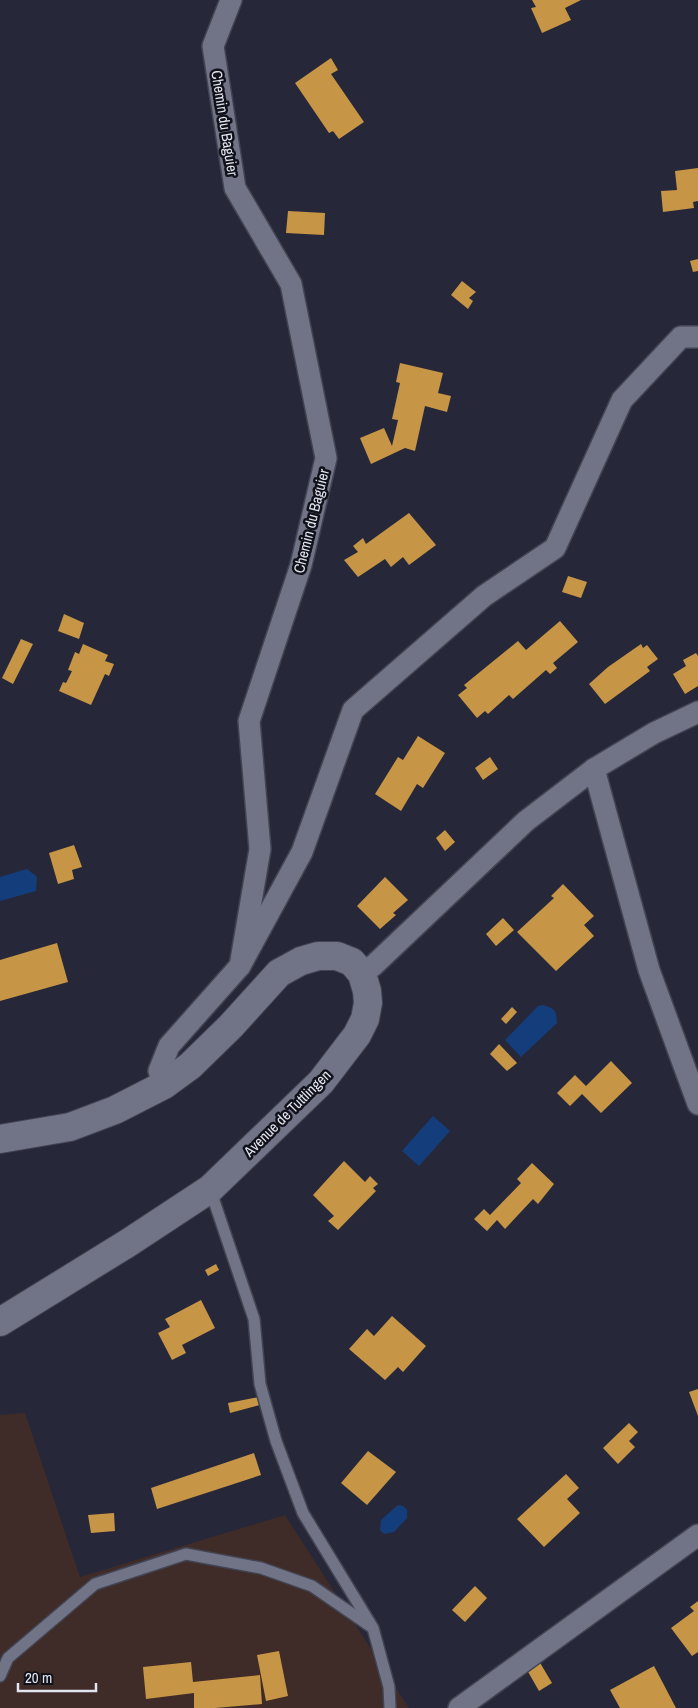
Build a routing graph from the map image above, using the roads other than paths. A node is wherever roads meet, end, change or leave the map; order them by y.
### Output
1 (231, 0) edge
2 (698, 338) edge
3 (698, 712) edge
4 (594, 769) junction
5 (240, 966) junction
6 (362, 974) junction
7 (164, 1085) junction
8 (698, 1104) edge
9 (0, 1139) edge
10 (210, 1189) junction
11 (0, 1322) edge
12 (698, 1535) edge
13 (373, 1628) junction
14 (0, 1676) edge
15 (390, 1708) edge
16 (459, 1708) edge

1 - 5 street, Chemin du Baguier
2 - 5 street
3 - 4 street
4 - 6 street
4 - 8 street
5 - 7 street
6 - 7 main road
6 - 10 main road, Avenue de Tuttlingen
7 - 9 main road
10 - 11 main road, Avenue de Tuttlingen
10 - 13 lane
12 - 16 street
13 - 14 lane
13 - 15 lane

